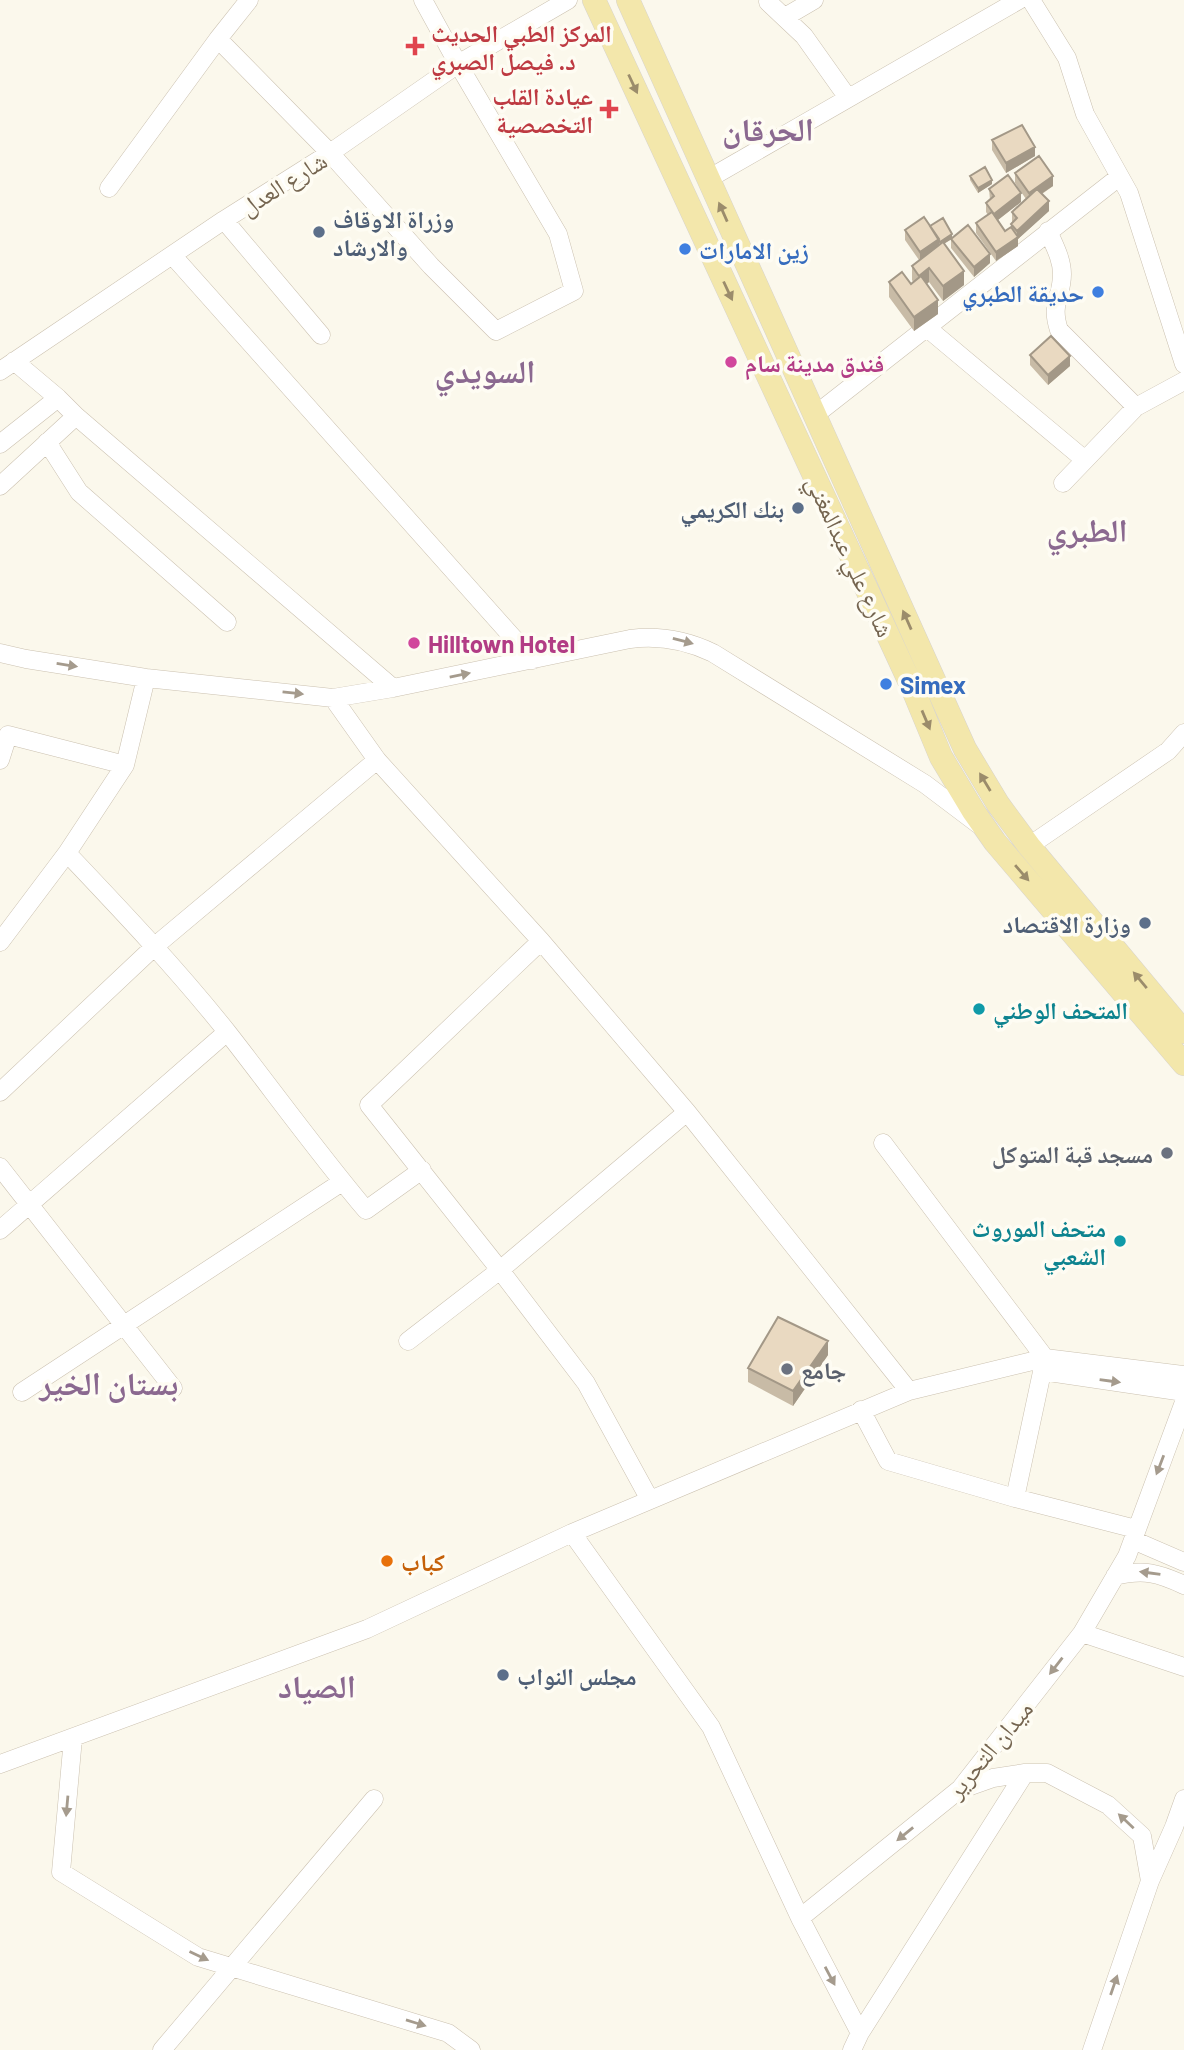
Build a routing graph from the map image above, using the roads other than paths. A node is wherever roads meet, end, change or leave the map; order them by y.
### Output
1 (249, 0) edge
2 (423, 0) edge
3 (568, 0) edge
4 (594, 0) edge
5 (628, 0) edge
6 (814, 0) edge
7 (1019, 0) edge
8 (1031, 0) edge
9 (768, 2) dead end
10 (785, 17) junction
11 (218, 39) junction
12 (458, 64) junction
13 (848, 99) junction
14 (330, 153) junction
15 (1119, 177) junction
16 (708, 179) junction
17 (109, 188) dead end
18 (224, 220) junction
19 (1048, 231) junction
20 (173, 256) junction
21 (926, 327) junction
22 (321, 335) dead end
23 (1184, 364) edge
24 (7, 365) edge
25 (1184, 381) edge
26 (58, 398) junction
27 (1136, 407) junction
28 (815, 415) junction
29 (76, 416) junction
30 (47, 442) junction
31 (0, 444) edge
32 (1085, 460) junction
33 (1063, 483) dead end
34 (0, 486) edge
35 (227, 622) dead end
36 (0, 653) edge
37 (533, 660) junction
38 (146, 678) junction
39 (393, 688) junction
40 (333, 698) junction
41 (1184, 733) edge
42 (965, 749) junction
43 (942, 757) junction
44 (0, 760) edge
45 (377, 760) junction
46 (125, 765) junction
47 (988, 832) junction
48 (1029, 846) junction
49 (67, 853) junction
50 (541, 941) junction
51 (0, 943) edge
52 (155, 946) junction
53 (226, 1031) junction
54 (1184, 1032) edge
55 (1184, 1064) edge
56 (0, 1092) edge
57 (687, 1112) junction
58 (883, 1143) dead end
59 (0, 1167) edge
60 (422, 1170) junction
61 (342, 1181) junction
62 (29, 1204) junction
63 (0, 1230) edge
64 (500, 1270) junction
65 (124, 1325) junction
66 (408, 1341) dead end
67 (1044, 1364) junction
68 (1184, 1375) edge
69 (173, 1388) dead end
70 (909, 1391) junction
71 (22, 1392) dead end
72 (1184, 1392) edge
73 (1184, 1402) edge
74 (861, 1410) junction
75 (1016, 1498) junction
76 (650, 1500) junction
77 (572, 1532) junction
78 (1134, 1535) junction
79 (1184, 1562) edge
80 (1115, 1576) junction
81 (1184, 1585) edge
82 (1082, 1633) junction
83 (1184, 1667) edge
84 (73, 1738) junction
85 (0, 1764) edge
86 (1025, 1773) junction
87 (960, 1789) junction
88 (374, 1799) dead end
89 (1184, 1800) edge
90 (1179, 1829) edge
91 (1150, 1881) junction
92 (800, 1919) junction
93 (231, 1967) junction
94 (860, 2033) junction
95 (162, 2050) edge
96 (471, 2050) edge
97 (852, 2050) edge
98 (1092, 2050) edge

1 - 11 street
2 - 12 street
3 - 12 street, شارع العدل
4 -> 43 main road, شارع علي عبدالمغني
5 - 16 main road, شارع علي عبدالمغني
6 - 10 street
7 - 13 street
8 - 15 street
9 - 10 street
10 - 13 street
11 - 14 street
11 - 17 street
12 - 14 street, شارع العدل
12 - 14 street
13 - 16 street
14 - 18 street, شارع العدل
15 - 19 street
15 - 23 street
28 -> 16 main road, شارع علي عبدالمغني
18 - 20 street, شارع العدل
18 - 22 street
19 - 21 street
19 - 27 street
20 - 24 street, شارع العدل
20 - 37 street
21 - 28 street
21 - 32 street
24 - 26 street
25 - 27 street
26 - 29 street
26 - 31 street
27 - 32 street
42 -> 28 main road, شارع علي عبدالمغني
29 - 30 street
29 - 39 street
30 - 34 street
30 - 35 street
32 - 33 street
36 -> 38 street
39 -> 37 street
37 -> 47 street
38 -> 40 street
38 - 46 street
39 - 40 street
40 - 45 street
41 - 48 street
42 - 43 main road
48 -> 42 main road, شارع علي عبدالمغني
43 - 47 main road, شارع علي عبدالمغني
44 - 46 street
45 - 50 street
45 - 52 street
46 - 49 street
47 -> 55 main road, شارع علي عبدالمغني
54 -> 48 main road, شارع علي عبدالمغني
49 - 51 street
49 - 52 street
50 - 57 street
50 - 60 street
52 - 53 street
52 - 56 street
53 - 61 street
53 - 62 street
57 - 64 street
57 - 70 street
58 - 67 street
59 - 62 street
60 - 61 street
60 - 64 street
61 - 65 street
62 - 63 street
62 - 65 street
64 - 66 street
64 - 76 street
65 - 69 street
65 - 71 street
67 - 68 street
67 - 70 street
67 -> 72 street
67 - 75 street
70 - 74 street
73 -> 78 street, ميدان التحرير
74 - 75 street
74 - 76 street
75 - 78 street
76 - 77 street
77 - 84 street
77 - 92 street
78 - 79 street
78 - 80 street, ميدان التحرير
81 -> 80 street
80 - 82 street, ميدان التحرير
82 - 83 street
82 -> 87 street, ميدان التحرير
84 - 85 street
84 -> 93 street
86 - 87 street
91 -> 86 street
86 - 94 street
87 -> 92 street, ميدان التحرير
88 - 93 street
89 - 90 street
90 - 91 street
98 -> 91 street
92 -> 94 street
93 - 95 street
93 -> 96 street
94 - 97 street

